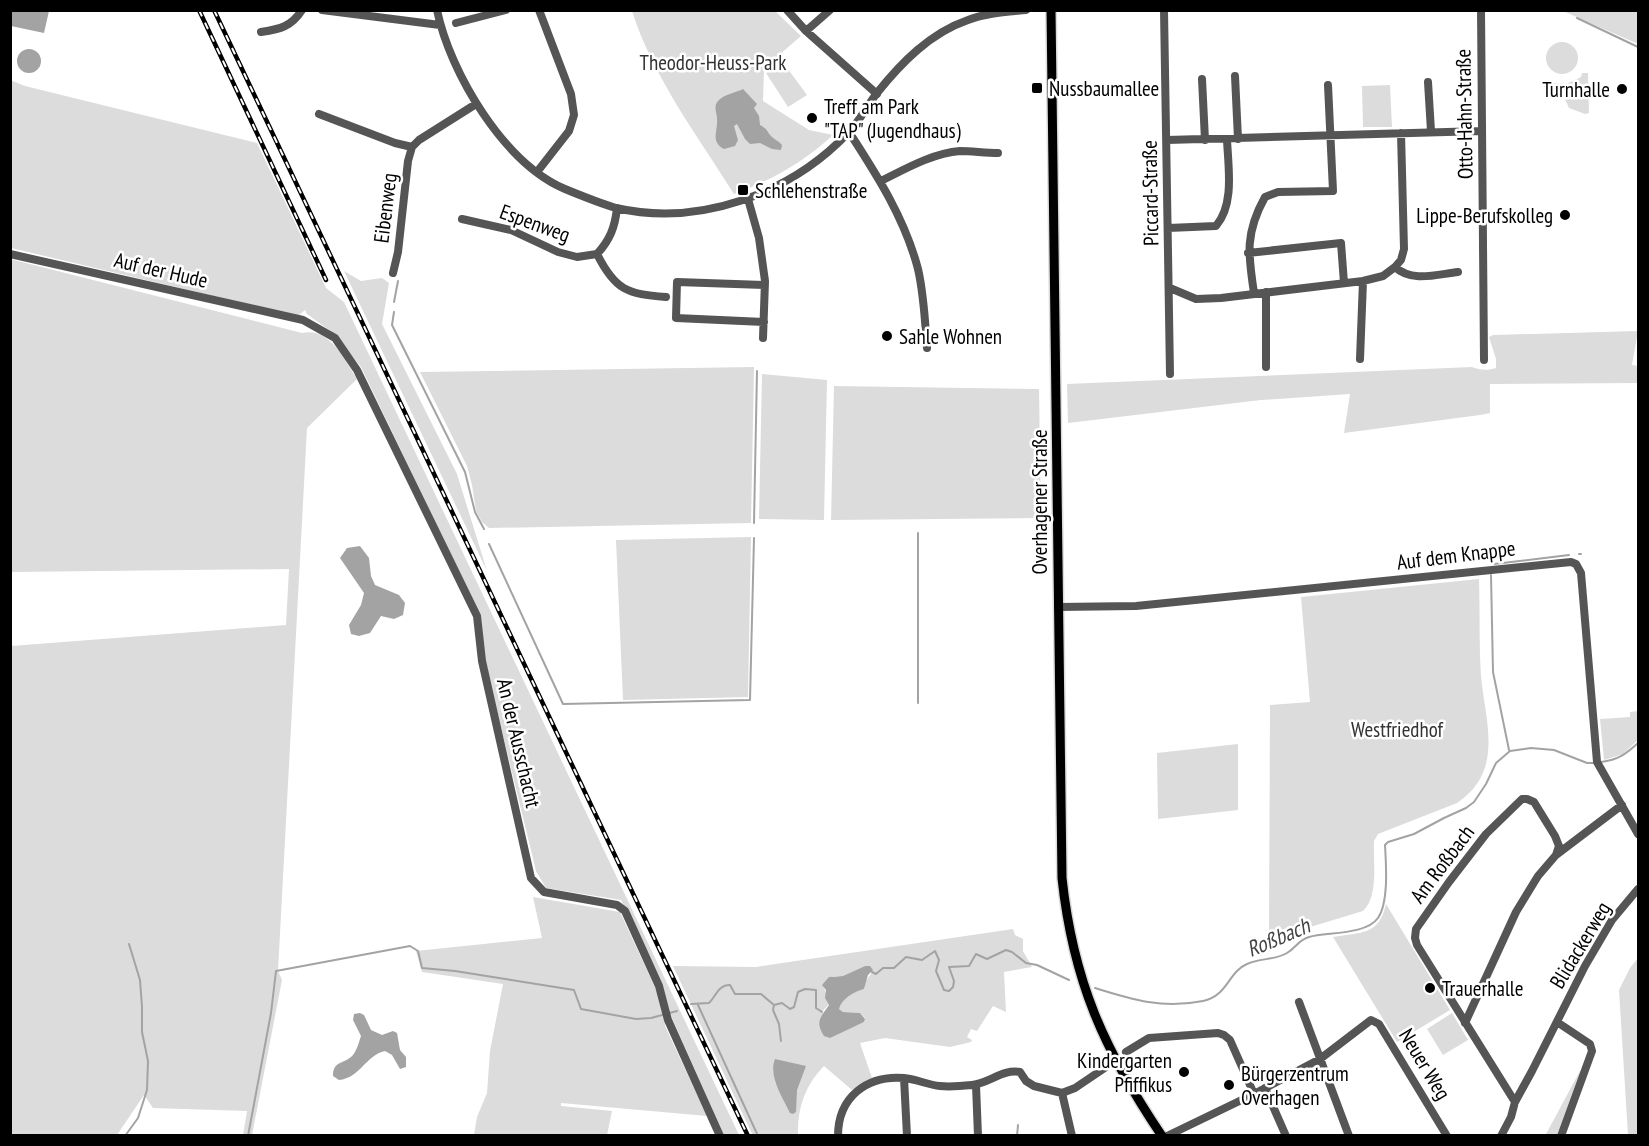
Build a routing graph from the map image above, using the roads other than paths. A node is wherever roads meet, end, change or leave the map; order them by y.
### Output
1 (302, 10) edge
2 (322, 10) edge
3 (436, 10) edge
4 (506, 10) edge
5 (539, 10) edge
6 (787, 10) edge
7 (830, 10) edge
8 (1026, 10) edge
9 (1051, 10) edge
10 (1164, 10) edge
11 (1481, 10) edge
12 (456, 23) dead end
13 (440, 25) junction
14 (806, 31) junction
15 (261, 32) dead end
16 (1235, 76) dead end
17 (1202, 79) dead end
18 (1428, 82) dead end
19 (1328, 85) dead end
20 (877, 94) junction
21 (476, 104) junction
22 (319, 114) dead end
23 (1431, 131) junction
24 (1482, 131) junction
25 (849, 132) junction
26 (1401, 133) junction
27 (1330, 135) junction
28 (1227, 139) junction
29 (1238, 139) junction
30 (1167, 140) junction
31 (1204, 140) junction
32 (412, 147) junction
33 (998, 153) dead end
34 (537, 172) junction
35 (881, 181) junction
36 (748, 199) junction
37 (617, 208) junction
38 (462, 219) dead end
39 (1168, 228) junction
40 (1248, 253) junction
41 (10, 254) edge
42 (597, 254) junction
43 (1395, 267) junction
44 (1458, 272) dead end
45 (393, 273) dead end
46 (1363, 281) junction
47 (1344, 283) junction
48 (765, 285) junction
49 (1170, 288) junction
50 (1266, 292) junction
51 (1254, 293) junction
52 (666, 297) dead end
53 (303, 320) joint
54 (764, 322) junction
55 (763, 338) dead end
56 (927, 348) dead end
57 (1360, 359) dead end
58 (1484, 360) dead end
59 (1266, 367) dead end
60 (1170, 374) dead end
61 (1058, 607) junction
62 (1622, 805) junction
63 (1638, 834) edge
64 (1556, 855) junction
65 (1638, 889) edge
66 (1299, 1002) dead end
67 (1557, 1022) junction
68 (1465, 1023) junction
69 (1126, 1052) dead end
70 (1114, 1059) junction
71 (1320, 1059) junction
72 (904, 1078) junction
73 (976, 1085) junction
74 (1265, 1088) junction
75 (1062, 1093) junction
76 (1254, 1094) junction
77 (1515, 1102) junction
78 (720, 1136) edge
79 (838, 1136) edge
80 (907, 1136) edge
81 (978, 1136) edge
82 (1072, 1136) edge
83 (1162, 1136) edge
84 (1167, 1136) edge
85 (1286, 1136) edge
86 (1350, 1136) edge
87 (1447, 1136) edge
88 (1501, 1136) edge
89 (1561, 1136) edge

1 - 15 street
2 - 13 street
3 - 13 street
4 - 12 street
5 - 34 street
6 - 14 street
7 - 14 street
8 - 20 street
9 - 61 main road, Overhagener Straße
10 - 30 street, Piccard-Straße
11 - 24 street, Otto-Hahn-Straße
13 - 21 street
14 - 20 street
16 - 29 street
17 - 31 street
18 - 23 street
19 - 27 street
20 - 25 street
21 - 32 street, Eibenweg
21 - 34 street
22 - 32 street, Eibenweg
23 - 24 street
23 - 26 street
24 - 58 street, Otto-Hahn-Straße
25 - 35 street
25 - 36 street
26 - 27 street
26 - 43 street
27 - 29 street
27 - 40 street
28 - 29 street
28 - 31 street
28 - 39 street
30 - 31 street
30 - 39 street, Piccard-Straße
32 - 45 street, Eibenweg
33 - 35 street
34 - 37 street
35 - 56 street
36 - 37 street
36 - 48 street
37 - 42 street
38 - 42 street, Espenweg
39 - 49 street, Piccard-Straße
40 - 47 street
40 - 51 street
41 - 53 street, Auf der Hude
42 - 52 street
43 - 44 street
43 - 46 street
46 - 47 street
46 - 57 street
47 - 50 street
48 - 54 street
48 - 54 street
49 - 51 street
49 - 60 street, Piccard-Straße
50 - 51 street
50 - 59 street
53 - 78 street, An der Ausschacht
54 - 55 street
61 - 62 street, Auf dem Knappe
61 - 70 main road, Overhagener Straße
62 - 63 street, Auf dem Knappe
62 - 64 street
64 - 68 street
64 - 68 street, Am Roßbach
65 - 67 street, Blidackerweg
66 - 71 street
67 - 77 street, Blidackerweg
67 - 89 street, Blidackerweg
68 - 77 street, Am Roßbach
69 - 76 street
70 - 75 street
70 - 83 main road, Overhagener Straße
71 - 74 street
71 - 86 street
71 - 87 street, Neuer Weg
72 - 73 street
72 - 79 street
72 - 80 street
73 - 75 street
73 - 81 street
74 - 76 street
74 - 85 street
75 - 82 street
76 - 84 street
77 - 88 street, Blidackerweg

